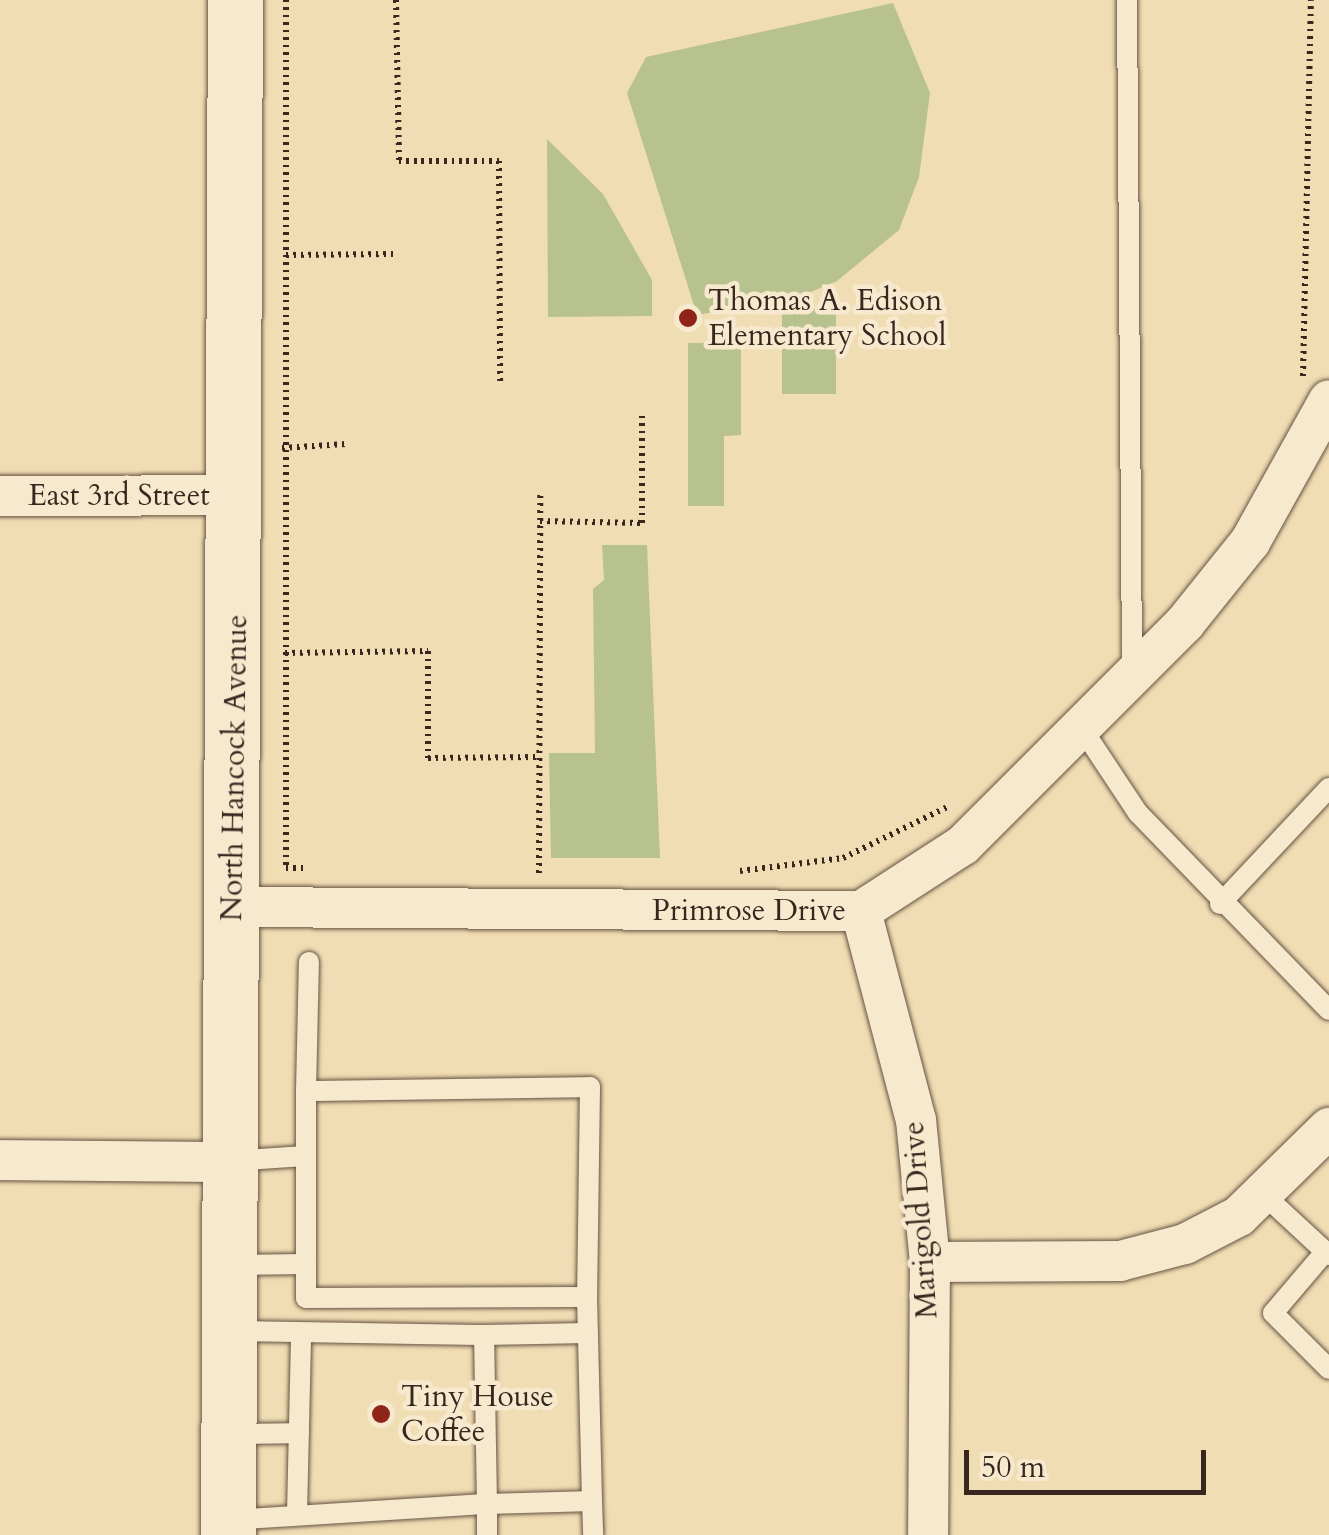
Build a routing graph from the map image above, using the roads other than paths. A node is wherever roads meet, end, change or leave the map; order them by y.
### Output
1 (235, 0) edge
2 (1127, 0) edge
3 (1313, 398) edge
4 (238, 495) junction
5 (0, 496) edge
6 (1132, 676) junction
7 (1081, 727) junction
8 (1329, 788) edge
9 (1220, 904) junction
10 (234, 907) junction
11 (861, 911) junction
12 (309, 962) dead end
13 (1329, 1010) edge
14 (306, 1091) junction
15 (1329, 1128) edge
16 (305, 1156) junction
17 (0, 1160) edge
18 (228, 1162) junction
19 (1264, 1194) junction
20 (1327, 1254) edge
21 (930, 1262) junction
22 (306, 1264) junction
23 (228, 1266) junction
24 (587, 1297) junction
25 (228, 1332) junction
26 (301, 1332) junction
27 (588, 1333) junction
28 (484, 1335) junction
29 (1329, 1369) edge
30 (298, 1433) junction
31 (228, 1434) junction
32 (592, 1501) junction
33 (486, 1504) junction
34 (297, 1515) junction
35 (228, 1528) edge
36 (487, 1535) edge
37 (594, 1535) edge
38 (928, 1535) edge

1 - 4 street, North Hancock Avenue
2 - 6 lane
3 - 6 street, Primrose Drive
4 - 5 street, East 3rd Street
4 - 10 street, North Hancock Avenue
6 - 7 street, Primrose Drive
7 - 9 lane
7 - 11 street, Primrose Drive
8 - 9 lane
9 - 13 lane
10 - 11 street, Primrose Drive
10 - 18 street, North Hancock Avenue
11 - 21 street, Marigold Drive
12 - 14 lane
14 - 16 lane
14 - 24 lane
15 - 19 street
16 - 18 lane
16 - 22 lane
17 - 18 street
18 - 23 street, North Hancock Avenue
19 - 20 lane
19 - 21 street
20 - 29 lane
21 - 38 street, Marigold Drive
22 - 23 lane
22 - 24 lane
23 - 25 street, North Hancock Avenue
24 - 27 lane
25 - 26 lane
25 - 31 street, North Hancock Avenue
26 - 28 lane
26 - 30 lane
27 - 28 lane
27 - 32 lane
28 - 33 lane
30 - 31 lane
30 - 34 lane
31 - 35 street, North Hancock Avenue
32 - 33 lane
32 - 37 lane
33 - 34 lane
33 - 36 lane
34 - 35 lane

